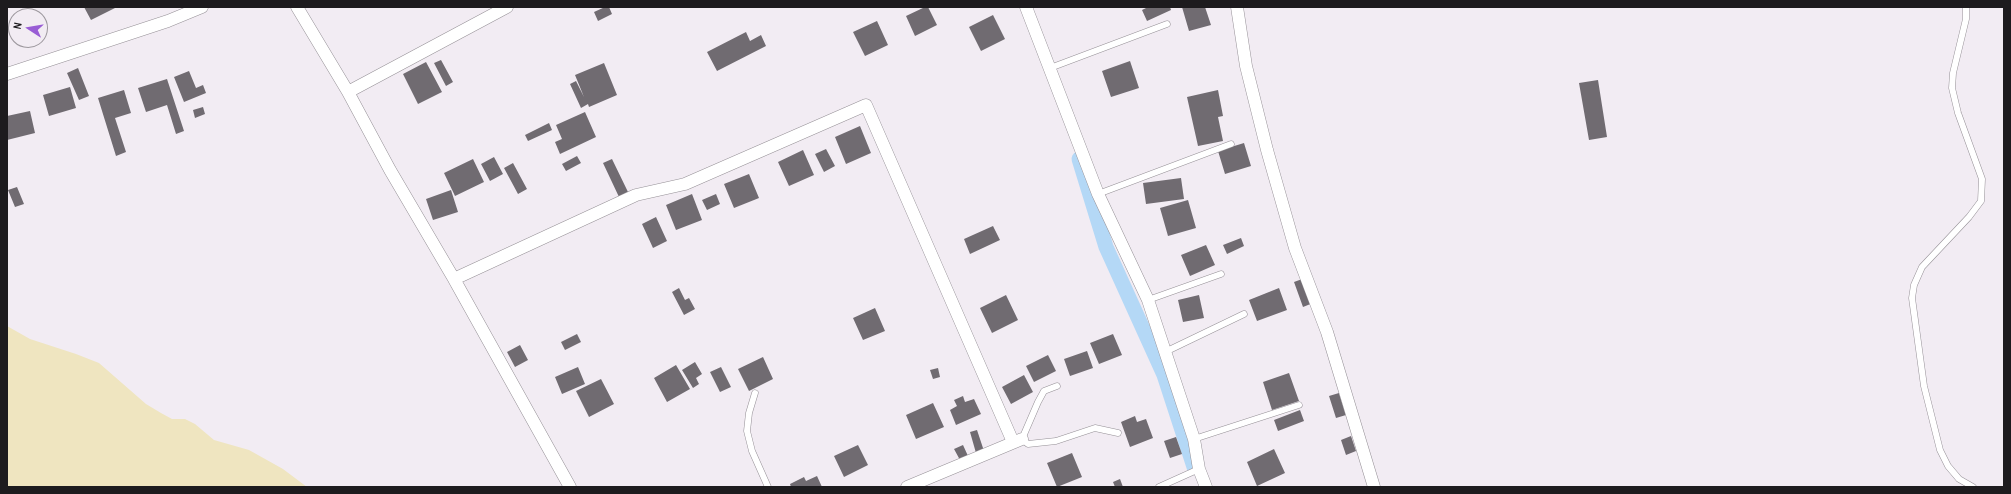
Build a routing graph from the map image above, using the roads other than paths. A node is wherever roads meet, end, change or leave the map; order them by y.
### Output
1 (202, 7) edge
2 (297, 7) edge
3 (507, 7) edge
4 (1026, 7) edge
5 (1237, 7) edge
6 (1966, 7) edge
7 (1167, 24) dead end
8 (1050, 68) junction
9 (7, 74) edge
10 (348, 92) junction
11 (1231, 144) dead end
12 (1098, 194) junction
13 (1221, 274) dead end
14 (454, 280) junction
15 (1148, 300) junction
16 (1244, 314) dead end
17 (1165, 352) junction
18 (1057, 386) dead end
19 (755, 393) dead end
20 (1299, 405) dead end
21 (1118, 433) dead end
22 (1194, 439) junction
23 (1018, 441) junction
24 (1199, 469) junction
25 (570, 487) edge
26 (768, 487) edge
27 (907, 487) edge
28 (1160, 487) edge
29 (1206, 487) edge
30 (1374, 487) edge
31 (1973, 487) edge

1 - 9 street
2 - 10 street
3 - 10 street
4 - 8 street
5 - 30 street
6 - 31 lane
7 - 8 lane
8 - 12 street
10 - 14 street
11 - 12 lane
12 - 15 street
13 - 15 lane
14 - 23 street
14 - 25 street
15 - 17 street
16 - 17 lane
17 - 22 street
18 - 23 lane
19 - 26 lane
20 - 22 lane
21 - 23 lane
22 - 24 street
23 - 27 street
24 - 28 lane
24 - 29 street

